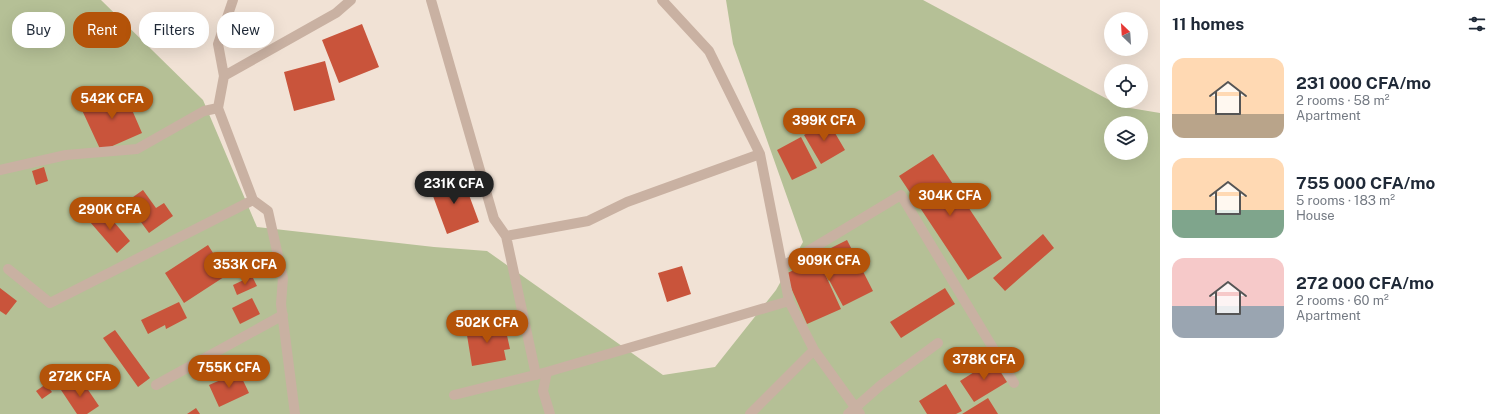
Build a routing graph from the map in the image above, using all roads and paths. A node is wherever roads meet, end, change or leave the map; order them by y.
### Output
1 (234, 0) edge
2 (351, 0) edge
3 (431, 0) edge
4 (662, 0) edge
5 (224, 76) junction
6 (218, 108) junction
7 (760, 154) junction
8 (0, 170) edge
9 (254, 200) junction
10 (506, 236) junction
11 (783, 266) junction
12 (8, 269) dead end
13 (789, 301) junction
14 (283, 315) junction
15 (938, 343) dead end
16 (814, 350) junction
17 (547, 372) junction
18 (536, 375) junction
19 (1014, 383) dead end
20 (156, 385) dead end
21 (454, 395) dead end
22 (854, 412) edge
23 (295, 414) edge
24 (550, 414) edge
25 (750, 414) edge

1 - 5 street
2 - 5 street
3 - 10 street
4 - 7 street
5 - 6 street
6 - 8 street
6 - 9 street
7 - 10 street
7 - 11 street
9 - 12 street
9 - 14 street
10 - 18 street
11 - 13 street
11 - 19 street
13 - 16 street
13 - 17 street
14 - 20 street
14 - 23 street
15 - 22 street
16 - 22 street
16 - 25 street
17 - 18 street
17 - 24 street
18 - 21 street

